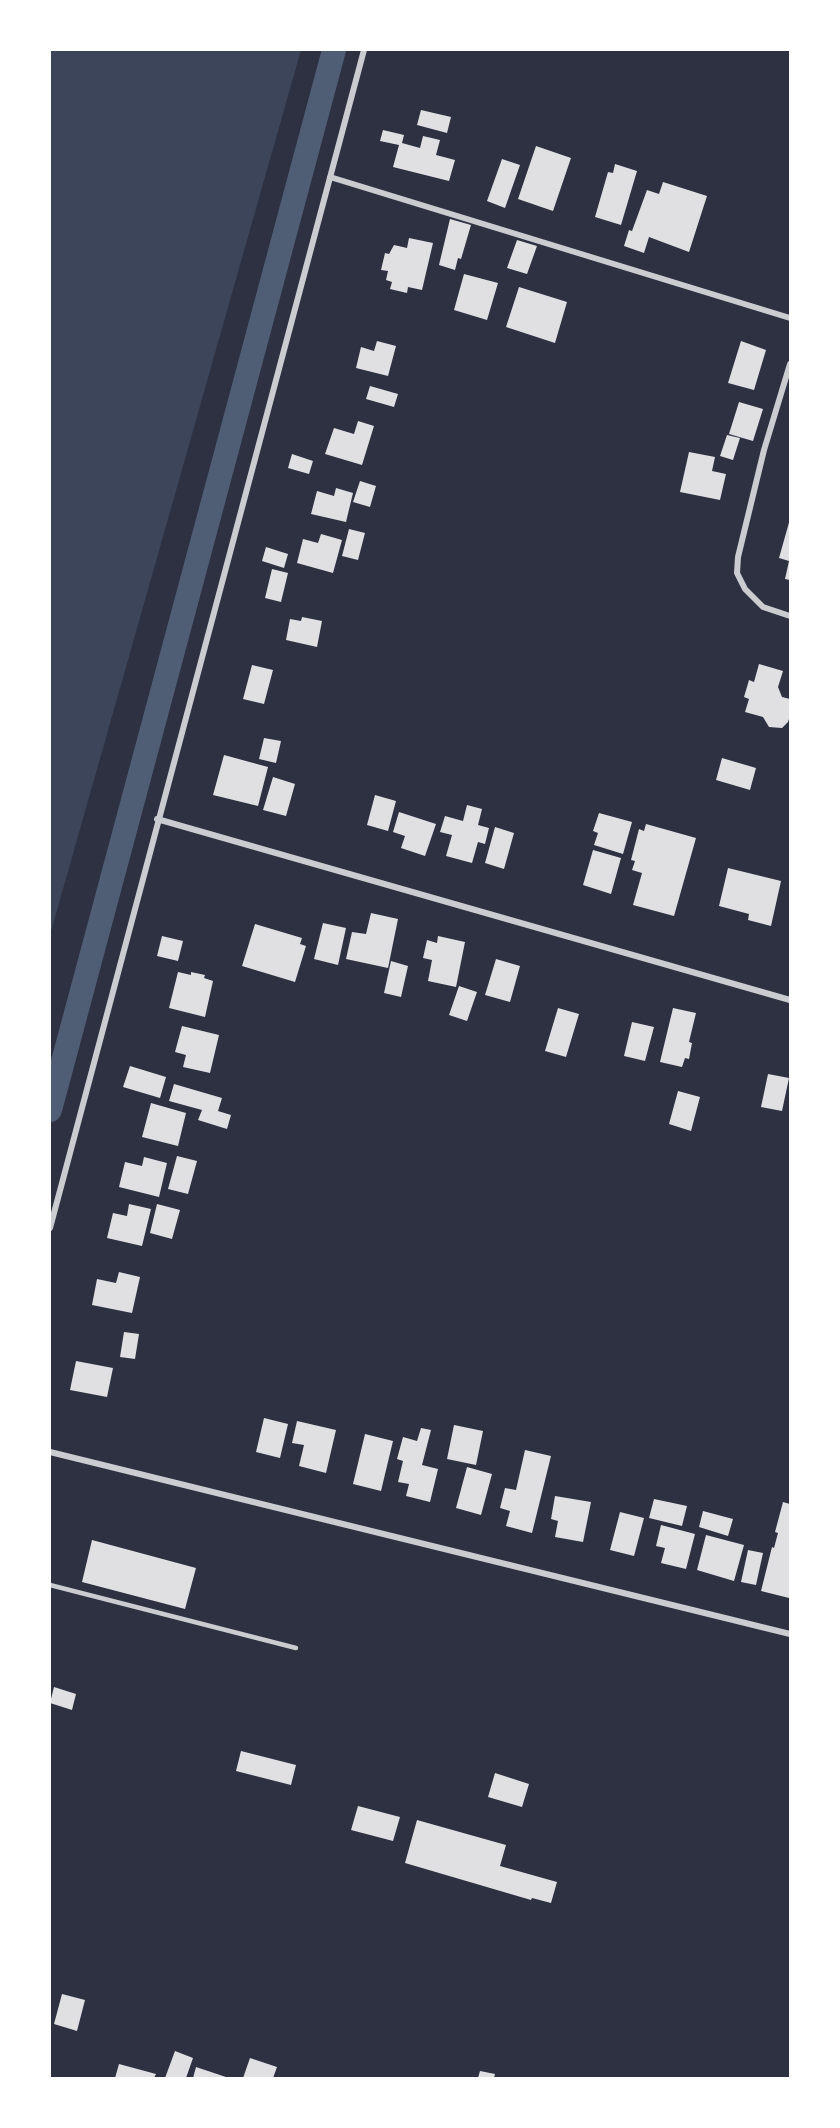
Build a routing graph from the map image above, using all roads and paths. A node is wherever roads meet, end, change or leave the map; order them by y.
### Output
1 (364, 50) edge
2 (330, 177) junction
3 (790, 318) edge
4 (790, 364) edge
5 (790, 616) edge
6 (157, 819) junction
7 (790, 1000) edge
8 (50, 1228) edge
9 (50, 1452) edge
10 (50, 1585) edge
11 (790, 1634) edge
12 (296, 1648) dead end

1 - 2 street
2 - 3 street
2 - 6 street
4 - 5 street
6 - 7 street
6 - 8 street
9 - 11 street
10 - 12 lane

